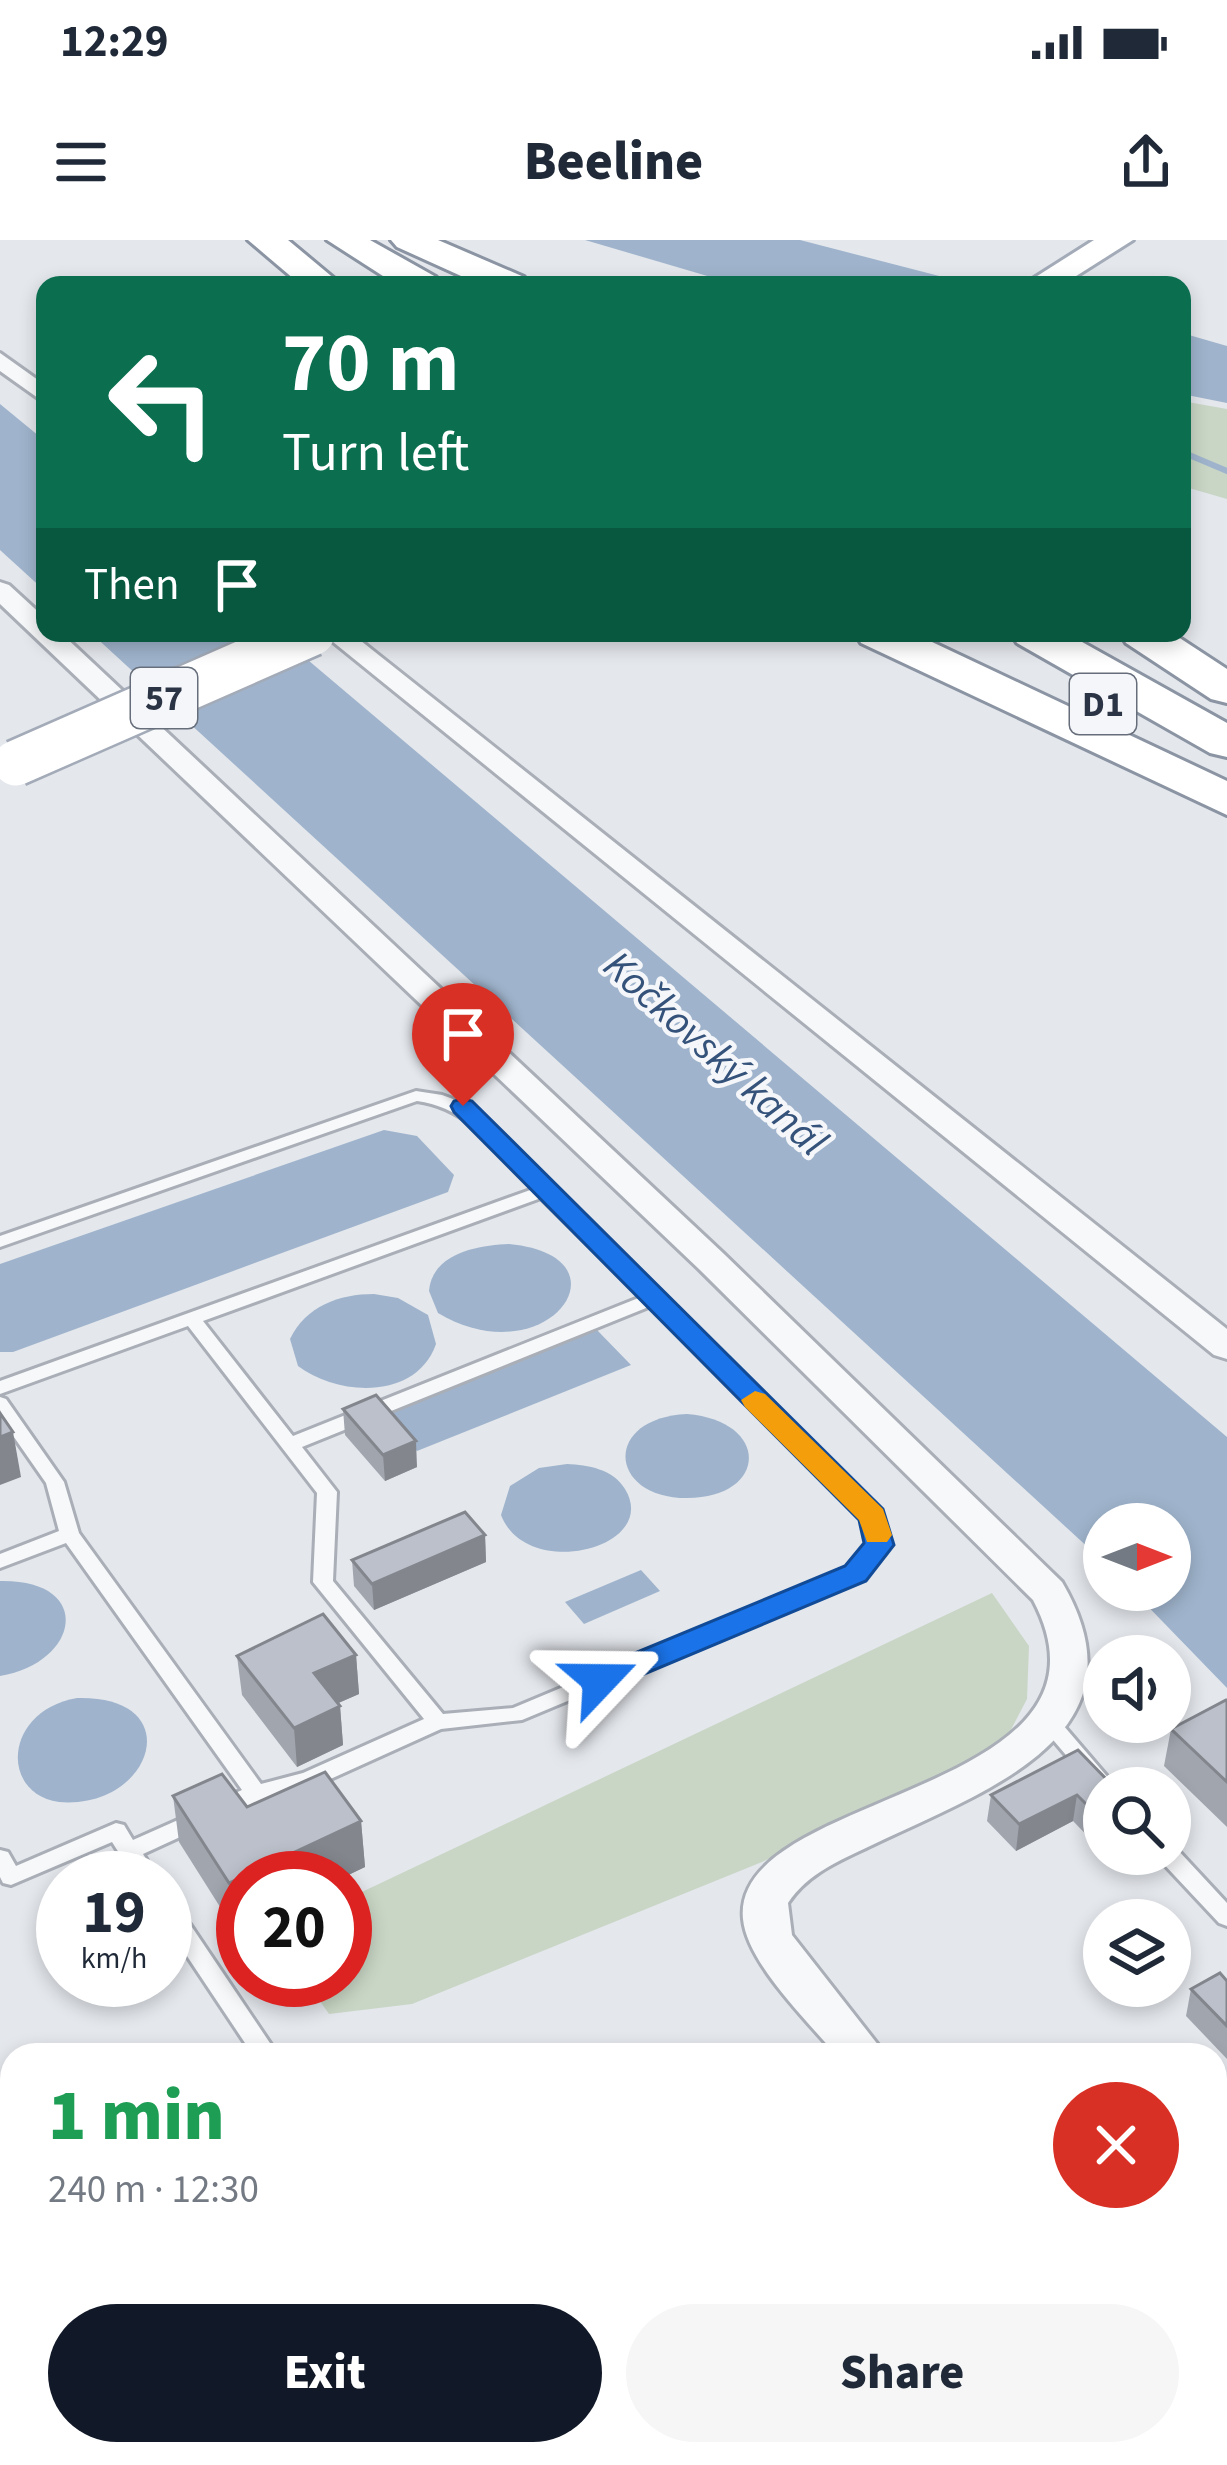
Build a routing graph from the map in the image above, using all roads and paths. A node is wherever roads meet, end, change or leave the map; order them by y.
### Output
1 (266, 240) edge
2 (304, 240) edge
3 (345, 240) edge
4 (409, 240) edge
5 (1118, 240) edge
6 (312, 276) edge
7 (366, 276) edge
8 (407, 276) edge
9 (491, 276) edge
10 (1055, 276) edge
11 (0, 360) edge
12 (36, 389) edge
13 (0, 590) edge
14 (36, 623) edge
15 (57, 642) edge
16 (292, 642) edge
17 (346, 642) edge
18 (896, 642) edge
19 (996, 642) edge
20 (1049, 642) edge
21 (1156, 642) edge
22 (1227, 689) edge
23 (1227, 743) edge
24 (8, 767) edge
25 (1227, 776) edge
26 (1227, 800) edge
27 (544, 1191) junction
28 (0, 1242) edge
29 (653, 1299) junction
30 (191, 1318) junction
31 (1227, 1347) edge
32 (0, 1388) edge
33 (0, 1403) edge
34 (293, 1443) junction
35 (70, 1534) junction
36 (0, 1562) edge
37 (437, 1722) junction
38 (1050, 1723) junction
39 (1088, 1767) edge
40 (256, 1793) junction
41 (70, 1851) edge
42 (130, 1851) joint
43 (0, 1858) edge
44 (36, 1866) edge
45 (1188, 1875) edge
46 (1227, 1917) edge
47 (192, 1945) edge
48 (258, 2043) edge
49 (852, 2043) edge

1 - 6 highway
2 - 7 highway
3 - 8 highway
4 - 9 highway
5 - 10 main road
11 - 12 street
13 - 14 street
15 - 38 street
16 - 24 main road, 57, bridge
17 - 31 street
18 - 26 highway
19 - 25 highway, D1
20 - 23 highway, D1
21 - 22 highway
27 - 28 lane
27 - 29 lane
27 - 30 lane
29 - 34 lane
29 - 37 lane
30 - 32 lane
30 - 34 lane
33 - 35 lane
34 - 37 lane
35 - 36 lane
35 - 40 lane
37 - 40 lane
38 - 39 lane
38 - 49 street
40 - 42 lane
41 - 42 lane
43 - 44 lane
45 - 46 lane
47 - 48 lane

